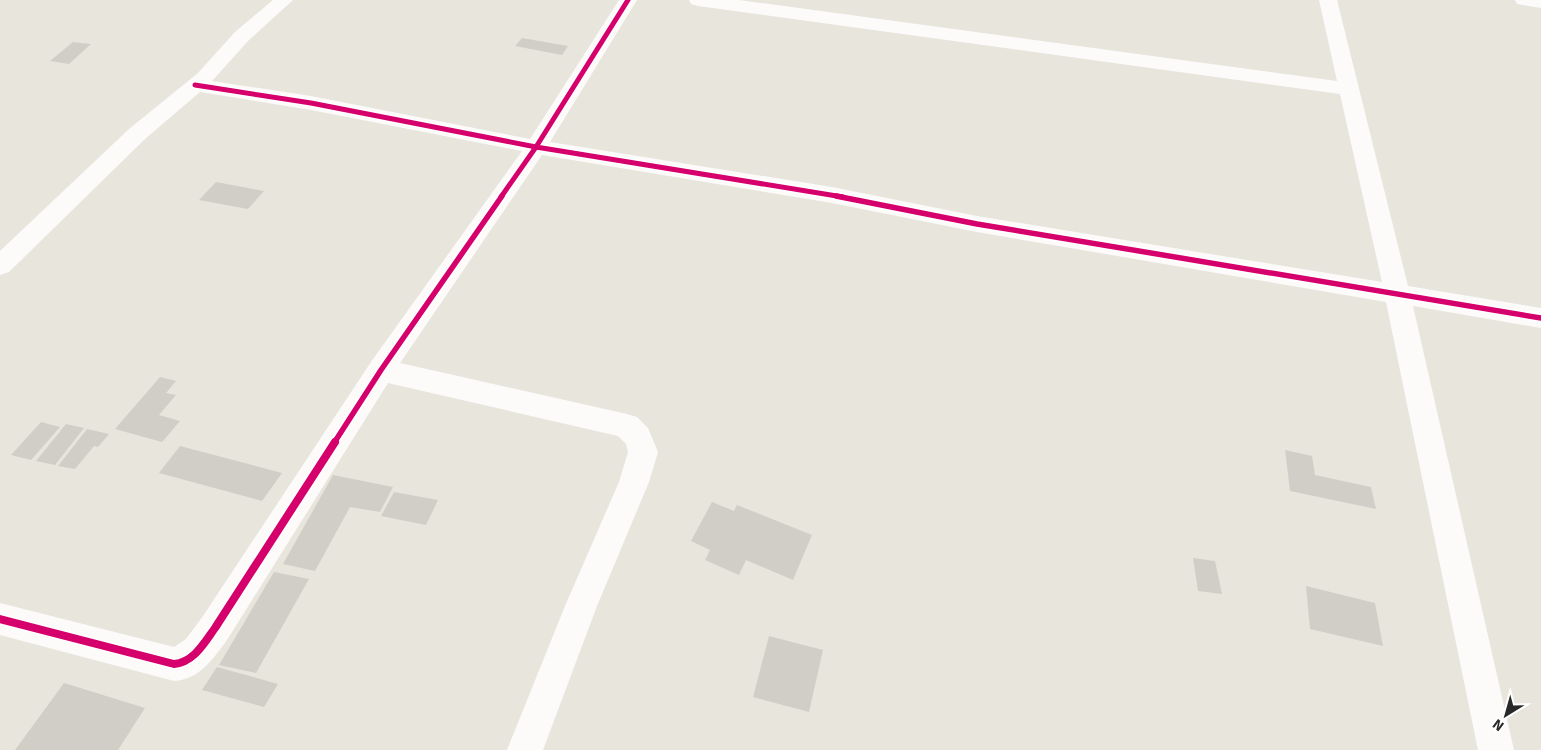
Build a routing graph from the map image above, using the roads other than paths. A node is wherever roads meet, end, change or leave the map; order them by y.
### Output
1 (284, 0) edge
2 (628, 0) edge
3 (698, 0) edge
4 (1328, 0) edge
5 (1524, 0) edge
6 (1541, 2) edge
7 (195, 85) junction
8 (1349, 89) junction
9 (536, 147) junction
10 (0, 266) edge
11 (1397, 293) junction
12 (1541, 318) edge
13 (381, 370) junction
14 (0, 620) edge
15 (525, 750) edge
16 (1496, 750) edge

1 - 7 street
2 - 9 street
3 - 8 street
4 - 8 street
5 - 6 street
7 - 9 street
7 - 10 street
8 - 11 street
9 - 11 street
9 - 13 street
11 - 12 street
11 - 16 street
13 - 14 street
13 - 15 street

